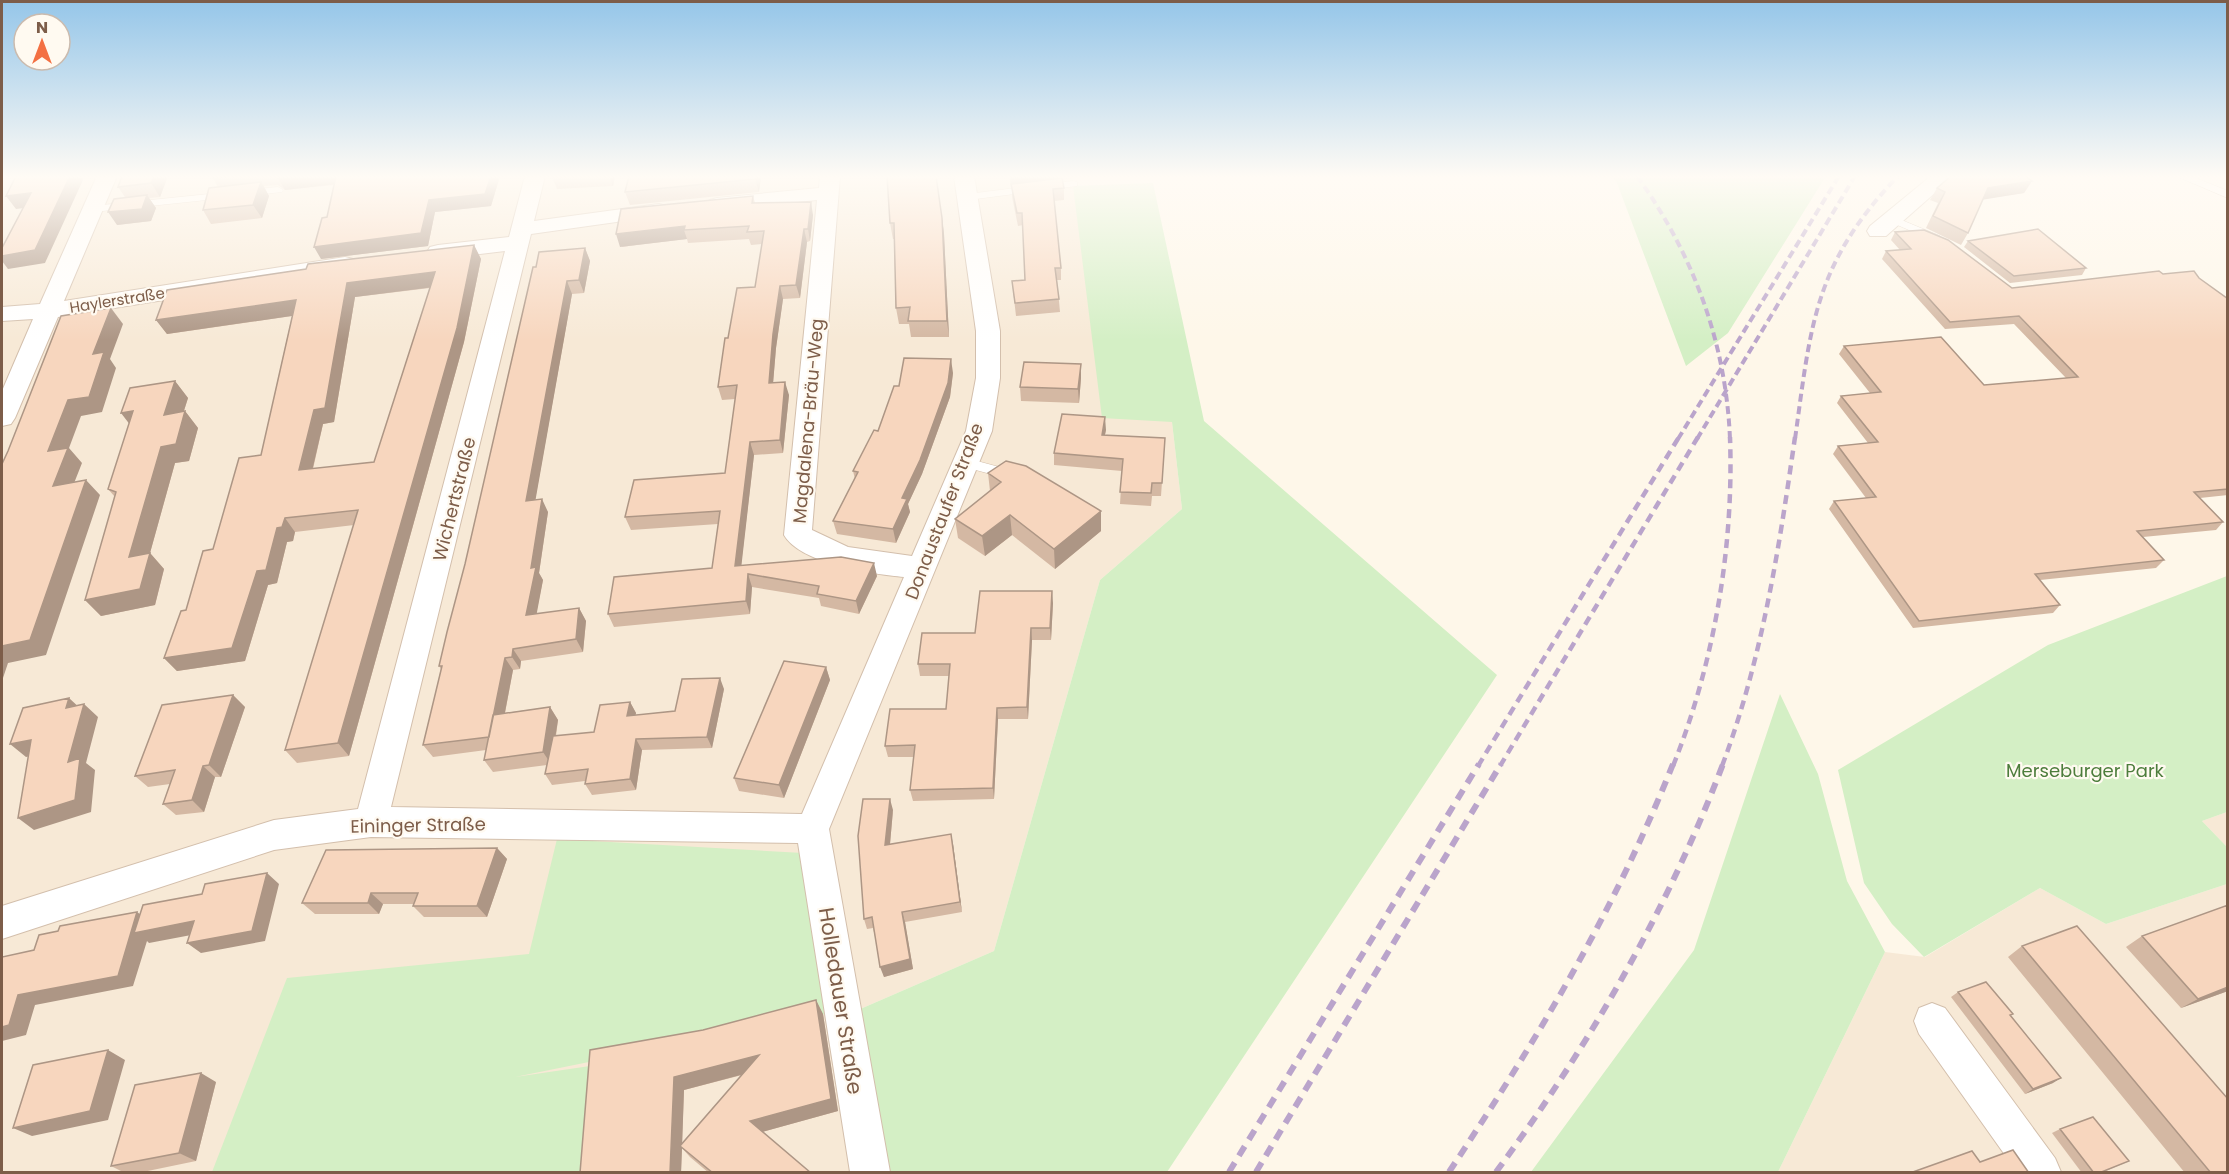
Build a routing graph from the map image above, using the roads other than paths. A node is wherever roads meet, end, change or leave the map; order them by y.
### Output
1 (84, 231) edge
2 (520, 231) edge
3 (550, 231) edge
4 (825, 231) edge
5 (973, 231) edge
6 (1905, 231) edge
7 (519, 236) junction
8 (1950, 244) edge
9 (417, 255) edge
10 (361, 262) edge
11 (49, 311) junction
12 (2, 314) edge
13 (2, 418) edge
14 (966, 463) junction
15 (1021, 477) edge
16 (923, 568) junction
17 (371, 822) junction
18 (812, 829) junction
19 (2, 923) edge
20 (1932, 1022) dead end
21 (870, 1173) edge
22 (2041, 1173) edge

1 - 11 street
2 - 7 street, Wichertstraße
3 - 7 street
4 - 16 street, Magdalena-Bräu-Weg
5 - 14 street, Donaustaufer Straße
6 - 8 lane
7 - 9 street
7 - 17 street, Wichertstraße
10 - 11 street, Haylerstraße
11 - 12 street, Haylerstraße
11 - 13 street
14 - 15 lane
14 - 16 street, Donaustaufer Straße
16 - 18 street, Donaustaufer Straße
17 - 18 street, Eininger Straße
17 - 19 street, Eininger Straße
18 - 21 street, Holledauer Straße
20 - 22 street

